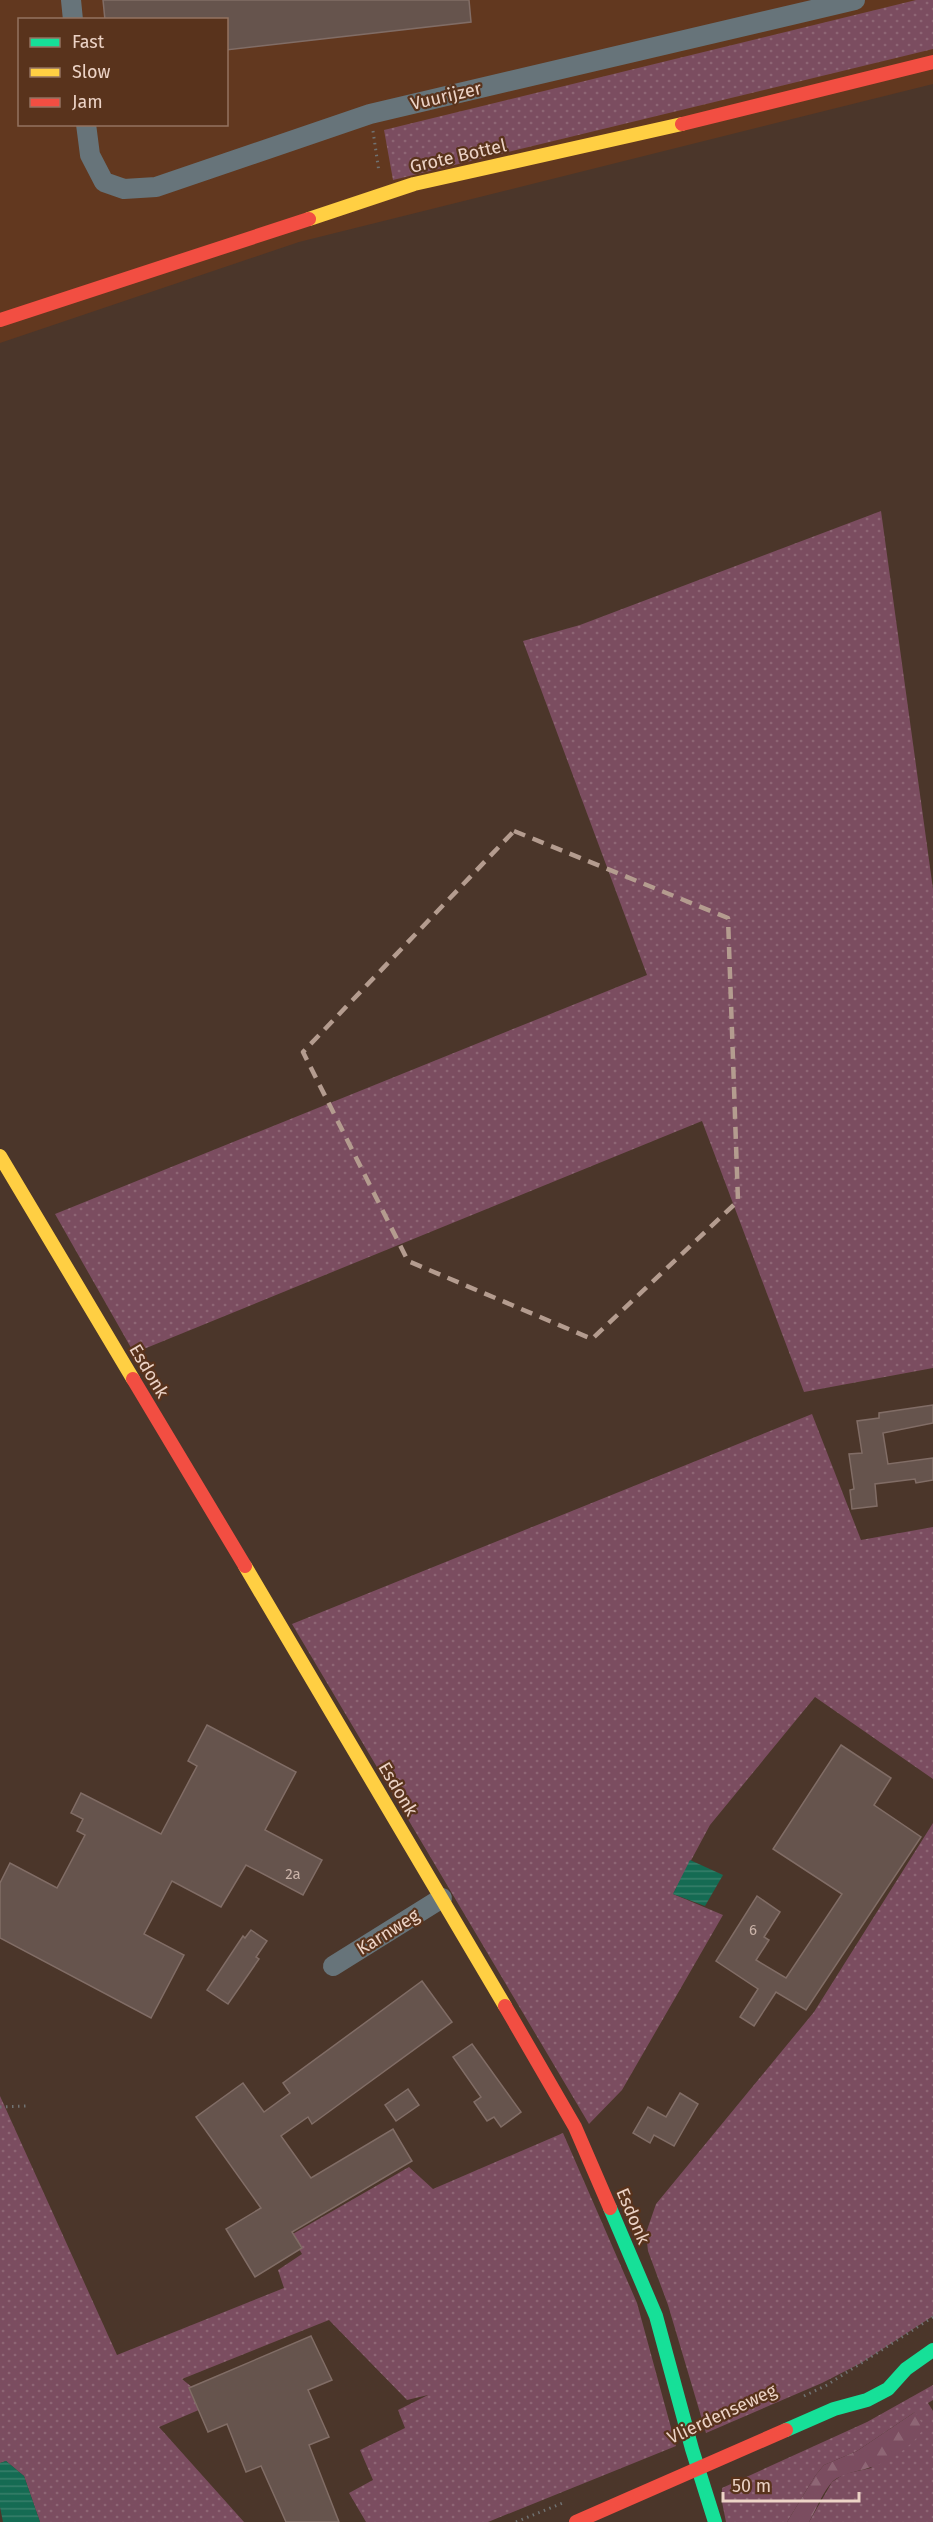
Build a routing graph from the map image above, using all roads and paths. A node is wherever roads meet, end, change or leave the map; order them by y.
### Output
1 (70, 0) edge
2 (855, 0) edge
3 (73, 18) edge
4 (933, 62) edge
5 (370, 114) junction
6 (86, 126) edge
7 (383, 195) junction
8 (0, 320) edge
9 (0, 1156) edge
10 (442, 1898) junction
11 (333, 1966) dead end
12 (27, 2106) dead end
13 (0, 2108) edge
14 (933, 2317) edge
15 (933, 2350) edge
16 (906, 2369) junction
17 (879, 2376) dead end
18 (856, 2390) dead end
19 (796, 2400) dead end
20 (834, 2409) junction
21 (698, 2470) junction
22 (571, 2499) dead end
23 (516, 2522) edge
24 (576, 2522) edge
25 (715, 2522) edge

1 - 3 street
2 - 5 street, Vuurijzer
4 - 7 street, Grote Bottel
5 - 6 street, Vuurijzer
5 - 7 path
7 - 8 street, Grote Bottel
9 - 10 street, Esdonk
10 - 11 street, Karnweg
10 - 21 street, Esdonk
12 - 13 path
14 - 19 path, Vlierdenseweg
15 - 16 street
16 - 17 street
16 - 20 street
18 - 20 street
20 - 21 street
21 - 24 street
21 - 25 street, Esdonk
22 - 23 path

